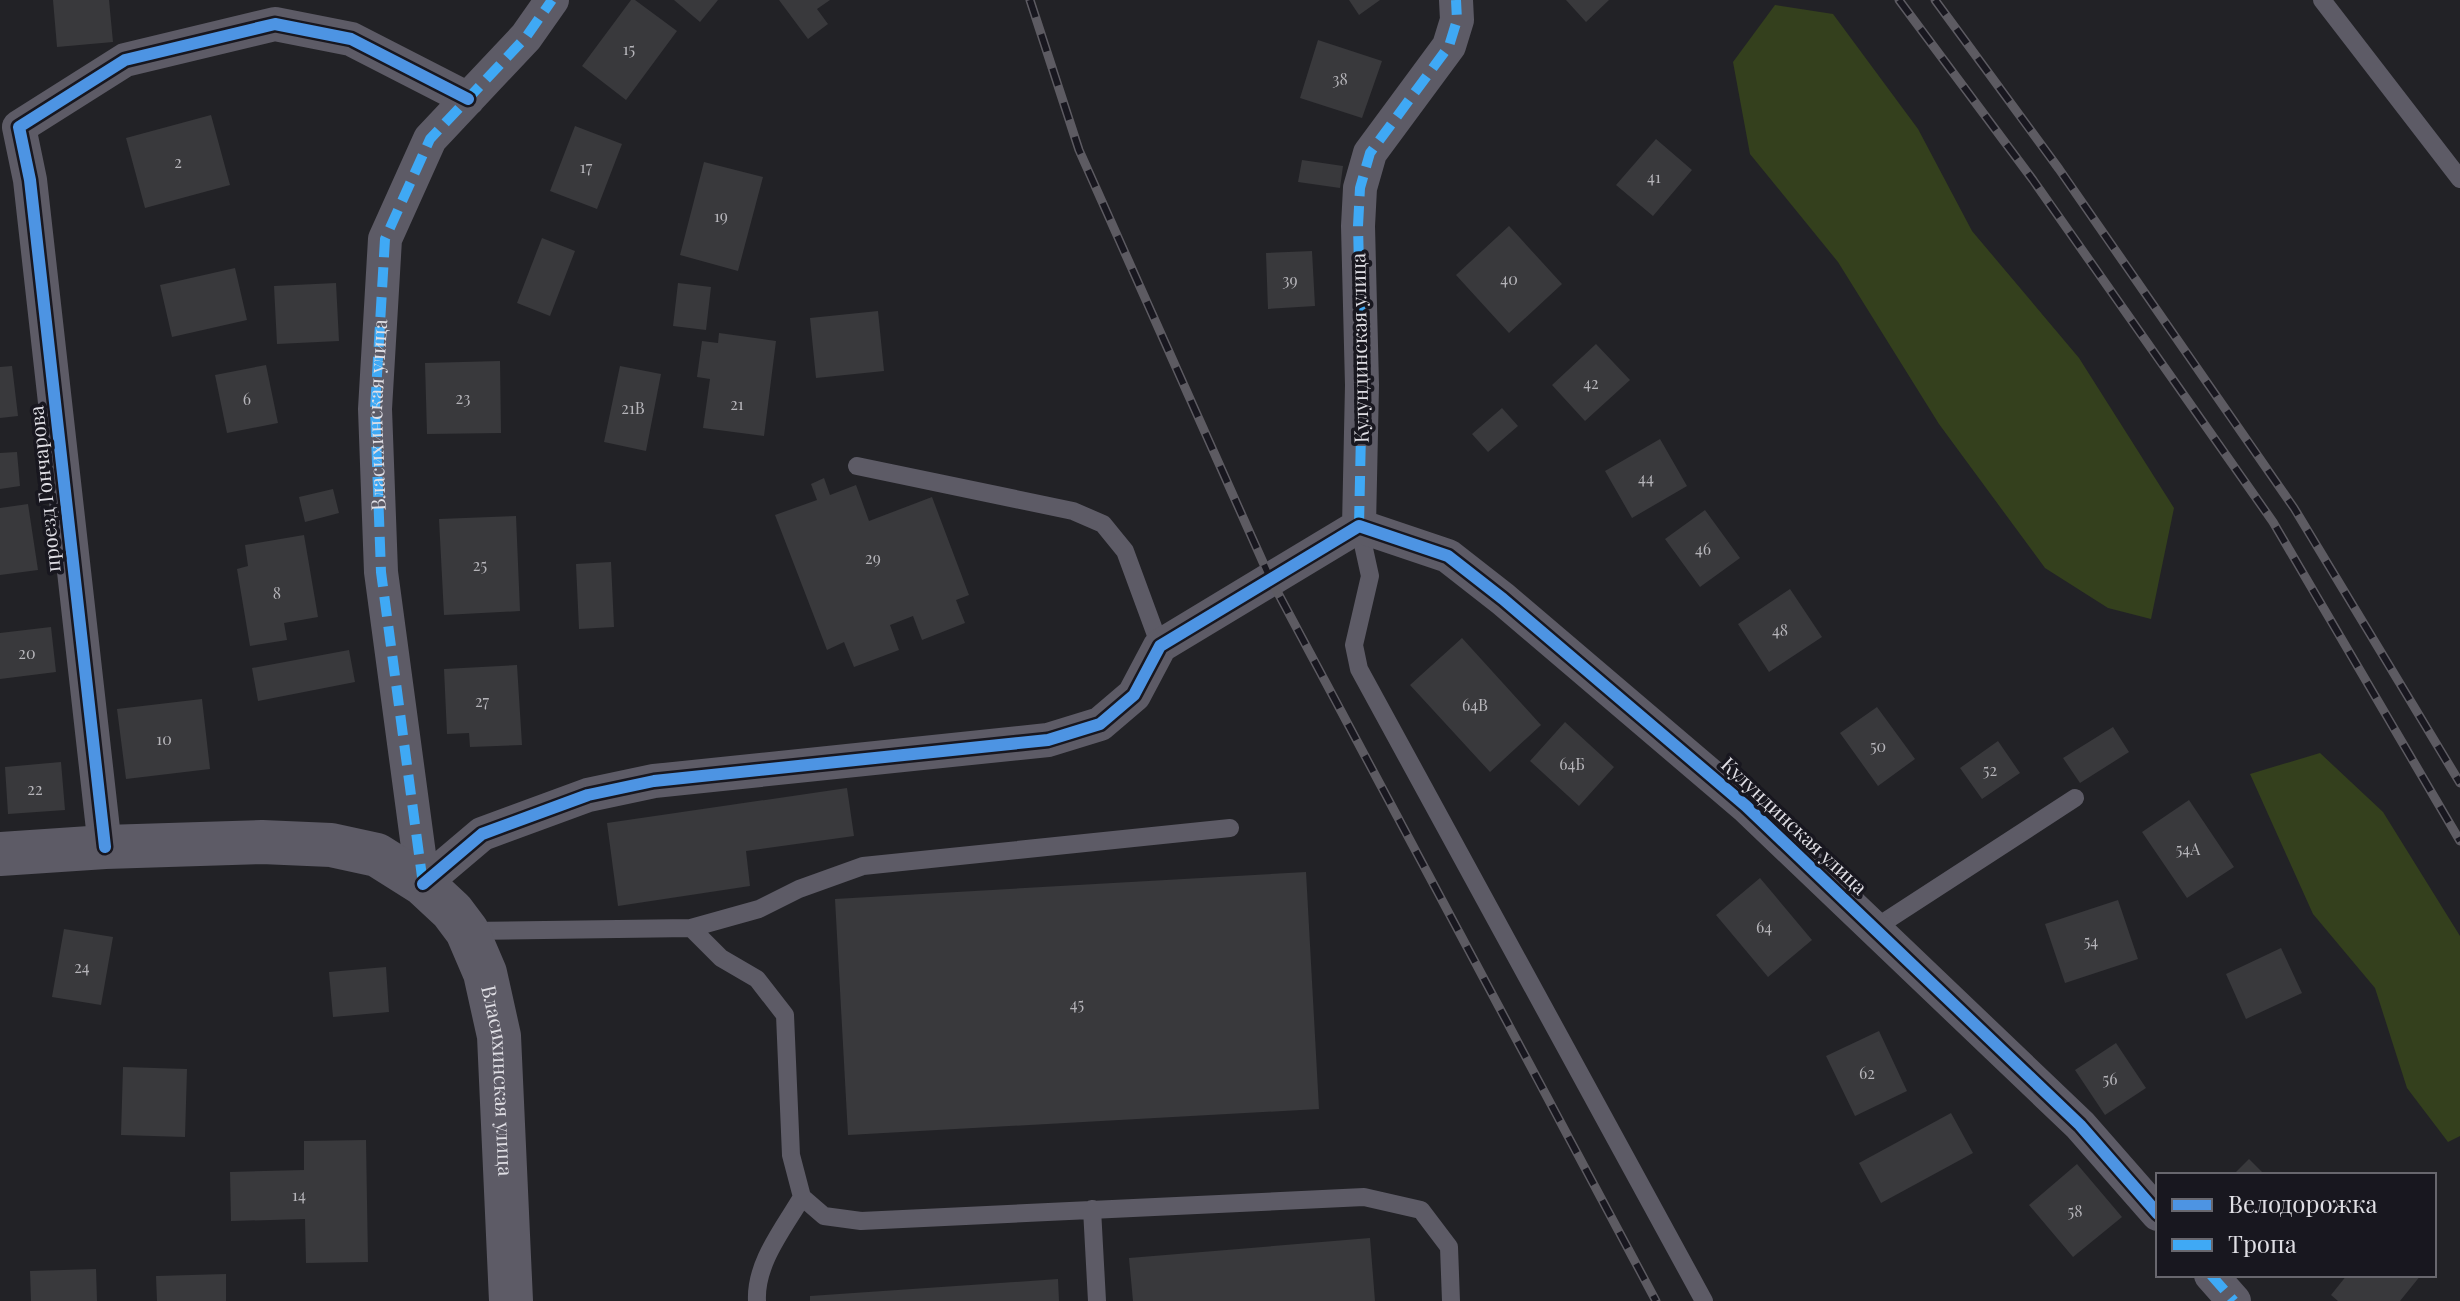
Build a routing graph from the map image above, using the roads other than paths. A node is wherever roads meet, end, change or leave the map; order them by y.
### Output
1 (552, 0) edge
2 (1456, 0) edge
3 (2322, 0) edge
4 (468, 99) junction
5 (9, 130) edge
6 (2460, 179) edge
7 (857, 466) dead end
8 (1359, 526) junction
9 (1160, 646) junction
10 (2075, 798) dead end
11 (1230, 828) dead end
12 (105, 847) junction
13 (0, 854) edge
14 (423, 884) junction
15 (691, 928) junction
16 (1875, 928) junction
17 (467, 931) junction
18 (802, 1197) junction
19 (1092, 1209) junction
20 (2156, 1212) edge
21 (2213, 1277) edge
22 (511, 1301) edge
23 (757, 1301) edge
24 (1097, 1301) edge
25 (1451, 1301) edge
26 (1704, 1301) edge
27 (2234, 1301) edge

1 - 4 street, Власихинская улица
2 - 8 street, Кулундинская улица
3 - 6 lane
4 - 5 street
4 - 14 street, Власихинская улица
5 - 12 street, проезд Гончарова
7 - 9 lane
8 - 9 street
8 - 16 street, Кулундинская улица
8 - 26 lane
9 - 14 street
10 - 16 lane
11 - 15 lane
12 - 13 street, Власихинская улица
12 - 14 street, Власихинская улица
14 - 17 street, Власихинская улица
15 - 17 lane
15 - 18 lane
16 - 20 street, Кулундинская улица
17 - 22 street, Власихинская улица
18 - 19 lane
18 - 23 lane
19 - 24 lane
19 - 25 lane
21 - 27 street

